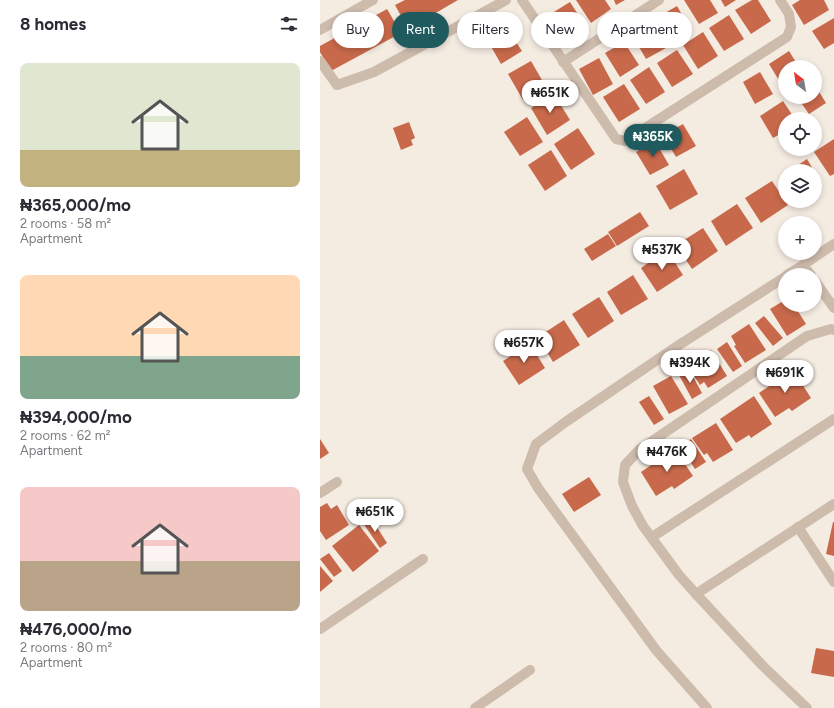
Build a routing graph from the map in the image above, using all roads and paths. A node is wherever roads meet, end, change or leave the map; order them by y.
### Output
1 (373, 0) edge
2 (506, 0) edge
3 (522, 0) edge
4 (659, 0) edge
5 (780, 0) edge
6 (320, 30) edge
7 (320, 61) edge
8 (564, 62) junction
9 (834, 244) edge
10 (803, 265) junction
11 (798, 268) edge
12 (805, 268) edge
13 (778, 281) edge
14 (822, 291) edge
15 (834, 308) edge
16 (834, 330) edge
17 (834, 419) edge
18 (337, 482) dead end
19 (320, 493) edge
20 (834, 504) edge
21 (798, 528) junction
22 (652, 537) junction
23 (423, 559) dead end
24 (834, 582) edge
25 (696, 594) junction
26 (320, 629) edge
27 (530, 670) dead end
28 (475, 708) edge
29 (707, 708) edge
30 (807, 708) edge

1 - 6 street
2 - 7 street
3 - 8 street
4 - 8 street
5 - 8 street
9 - 10 street
10 - 11 street
10 - 12 street
13 - 29 street
14 - 15 street
16 - 22 street
17 - 22 street
18 - 19 street
20 - 21 street
21 - 24 street
21 - 25 street
22 - 25 street
23 - 26 street
25 - 30 street
27 - 28 street

